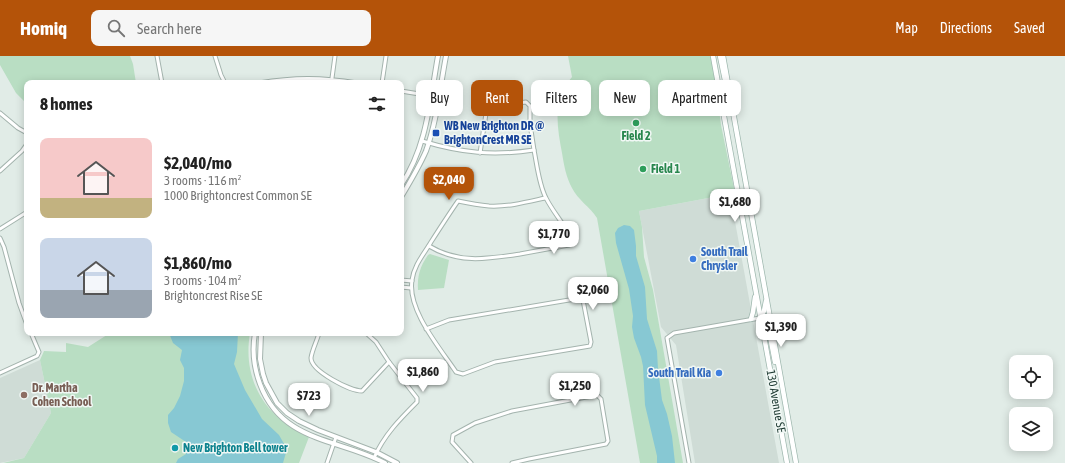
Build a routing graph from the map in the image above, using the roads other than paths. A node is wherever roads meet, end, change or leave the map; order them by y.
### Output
1 (157, 56) edge
2 (215, 56) edge
3 (335, 56) edge
4 (386, 56) edge
5 (438, 56) edge
6 (446, 56) edge
7 (714, 56) edge
8 (720, 56) edge
9 (723, 56) edge
10 (332, 78) junction
11 (161, 80) edge
12 (224, 80) edge
13 (275, 80) edge
14 (342, 80) edge
15 (382, 80) edge
16 (434, 80) edge
17 (441, 80) edge
18 (724, 80) edge
19 (727, 80) edge
20 (404, 92) edge
21 (416, 94) edge
22 (0, 113) edge
23 (428, 116) edge
24 (434, 116) edge
25 (734, 116) edge
26 (24, 131) edge
27 (422, 141) junction
28 (428, 142) junction
29 (24, 148) edge
30 (534, 150) junction
31 (480, 153) junction
32 (0, 171) edge
33 (404, 180) edge
34 (404, 193) edge
35 (545, 198) junction
36 (24, 214) edge
37 (0, 229) edge
38 (0, 238) edge
39 (429, 246) junction
40 (404, 280) edge
41 (412, 281) junction
42 (404, 287) edge
43 (411, 288) junction
44 (756, 289) junction
45 (766, 295) junction
46 (24, 316) edge
47 (760, 318) junction
48 (751, 320) junction
49 (426, 329) junction
50 (32, 336) edge
51 (254, 336) edge
52 (261, 336) edge
53 (317, 336) edge
54 (369, 336) edge
55 (389, 362) junction
56 (0, 373) edge
57 (784, 392) junction
58 (336, 437) junction
59 (334, 444) junction
60 (376, 452) junction
61 (374, 458) junction
62 (327, 463) edge
63 (385, 463) edge
64 (397, 463) edge
65 (471, 463) edge
66 (512, 463) edge
67 (689, 463) edge
68 (787, 463) edge
69 (796, 463) edge

1 - 11 street
2 - 12 street
3 - 10 street
4 - 15 street
5 - 16 street
6 - 17 street
7 - 44 main road, 130 Avenue SE
8 - 18 main road
9 - 19 main road, 130 Avenue SE
10 - 13 street
10 - 14 street
20 - 21 street
22 - 26 street
23 - 27 street
24 - 28 street
25 - 45 main road, 130 Avenue SE
27 - 28 street
27 - 33 street
28 - 31 street
28 - 34 street
29 - 32 street
30 - 31 street
30 - 31 street
30 - 35 street
35 - 39 street
35 - 39 street
36 - 37 street
38 - 46 street
39 - 41 street
40 - 41 street
41 - 43 street
42 - 43 street
43 - 49 street
44 - 47 main road, 130 Avenue SE
44 - 48 main road
45 - 47 main road
45 - 57 main road, 130 Avenue SE
47 - 48 street
47 - 57 main road
47 - 68 main road, 130 Avenue SE
48 - 67 street
49 - 49 street
50 - 56 street
51 - 59 street
52 - 58 street
53 - 55 street
54 - 55 street
55 - 60 street
57 - 69 main road, 130 Avenue SE
58 - 59 street
58 - 60 street
59 - 61 street
59 - 62 street
60 - 61 street
60 - 64 street
61 - 63 street
65 - 66 street

